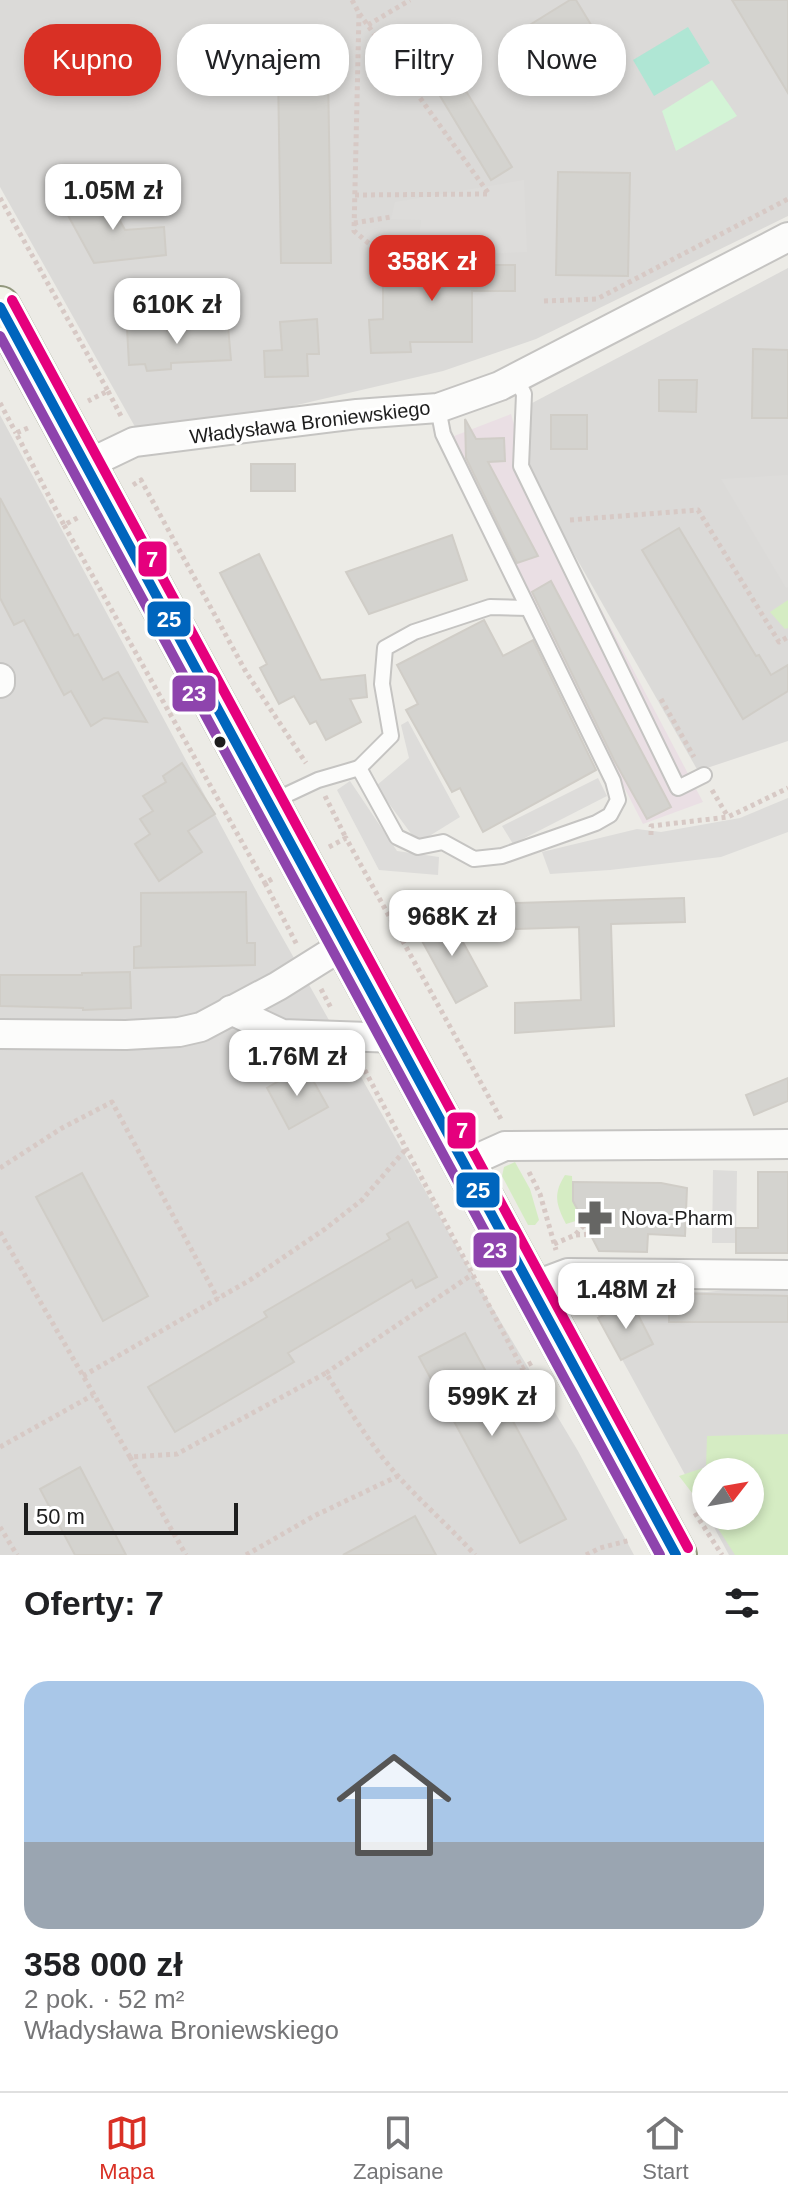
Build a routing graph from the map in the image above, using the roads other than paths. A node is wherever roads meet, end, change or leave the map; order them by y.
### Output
1 (788, 237) edge
2 (2, 315) edge
3 (516, 378) junction
4 (438, 408) junction
5 (86, 465) junction
6 (528, 608) junction
7 (359, 768) junction
8 (704, 775) dead end
9 (269, 803) junction
10 (345, 944) junction
11 (231, 1010) junction
12 (0, 1034) edge
13 (397, 1038) junction
14 (788, 1144) edge
15 (465, 1164) junction
16 (788, 1275) edge
17 (531, 1287) junction
18 (676, 1555) edge

1 - 3 street, Władysława Broniewskiego
2 - 5 street
3 - 4 street, Władysława Broniewskiego
3 - 8 lane
4 - 5 street, Władysława Broniewskiego
4 - 6 lane
5 - 9 street
6 - 7 lane
6 - 7 lane
7 - 9 lane
9 - 10 street
10 - 11 street
10 - 13 street
11 - 12 street
11 - 13 street
13 - 15 street
14 - 15 street
15 - 17 street
16 - 17 street
17 - 18 street

